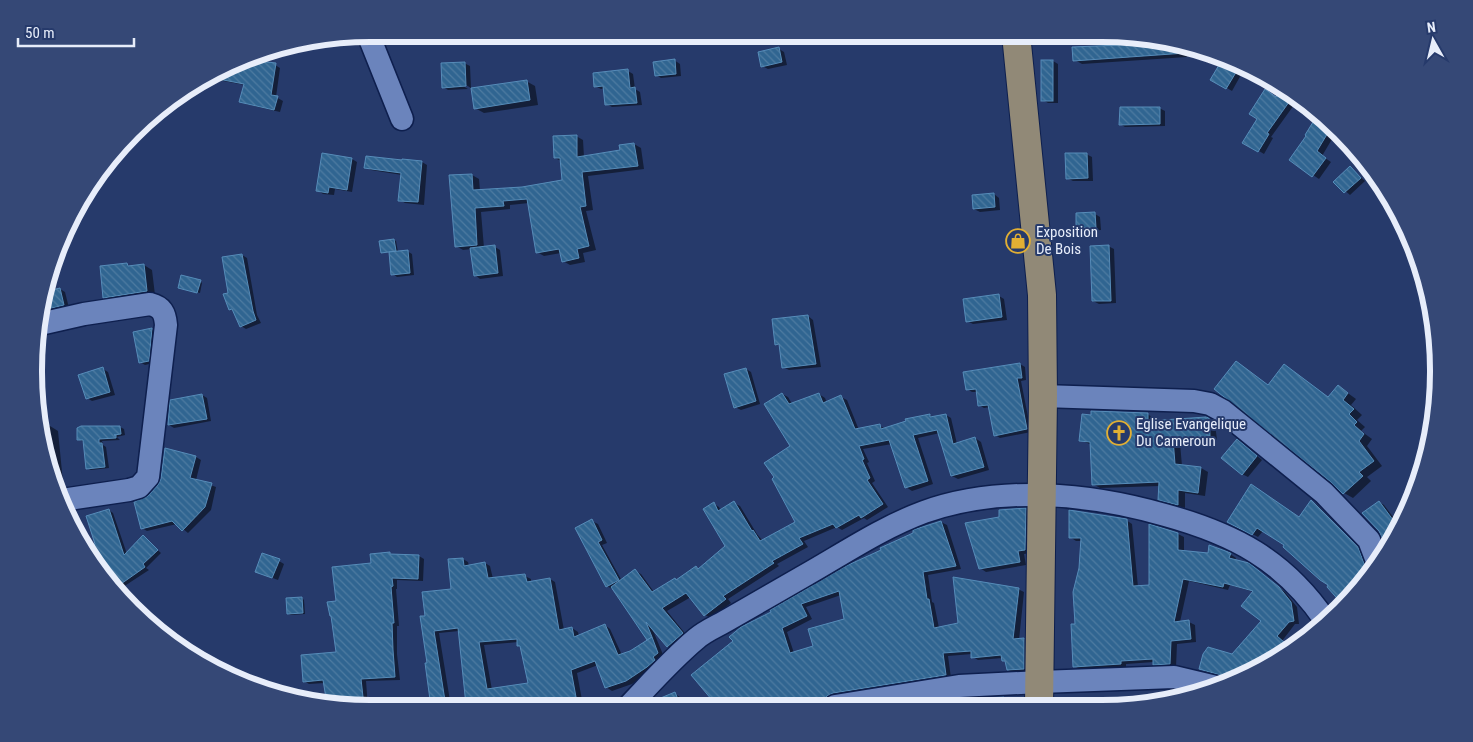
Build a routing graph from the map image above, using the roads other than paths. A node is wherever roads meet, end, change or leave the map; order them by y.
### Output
1 (371, 42) edge
2 (1017, 42) edge
3 (402, 119) dead end
4 (46, 323) edge
5 (1043, 396) junction
6 (1041, 494) junction
7 (69, 499) edge
8 (1375, 555) edge
9 (1322, 615) edge
10 (1204, 683) edge
11 (1040, 694) edge
12 (635, 700) edge
13 (872, 700) edge

1 - 3 street
2 - 5 main road
4 - 7 street
5 - 6 main road
5 - 8 street
6 - 9 street
6 - 11 main road
6 - 12 street
10 - 11 street
11 - 13 street

